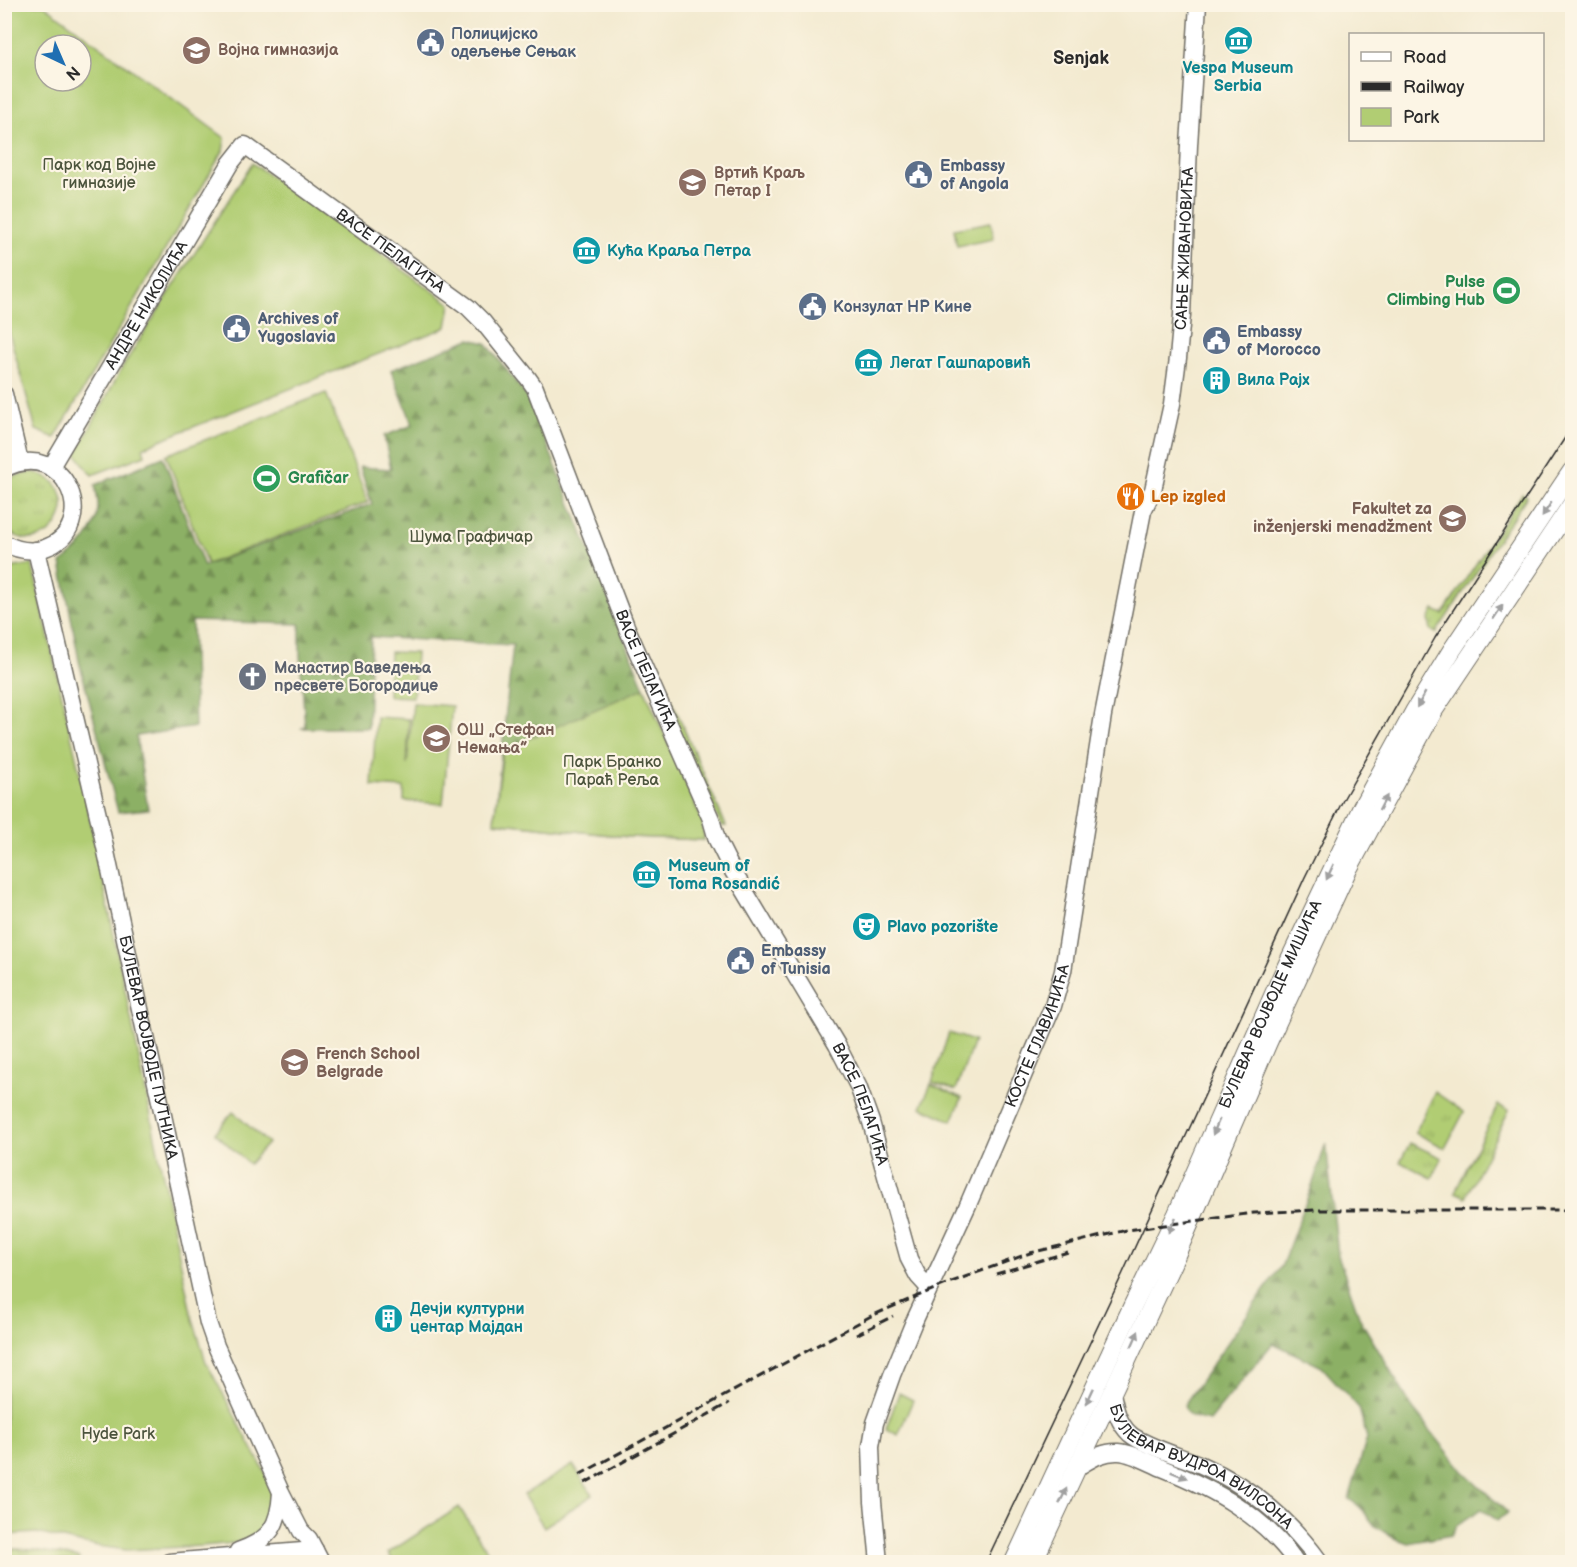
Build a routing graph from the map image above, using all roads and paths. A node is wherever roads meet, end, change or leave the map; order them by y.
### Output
1 (1198, 4) edge
2 (245, 145) joint
3 (4, 394) edge
4 (12, 466) edge
5 (51, 467) junction
6 (1572, 471) edge
7 (1153, 490) joint
8 (1572, 504) edge
9 (4, 543) edge
10 (36, 550) junction
11 (929, 1288) junction
12 (1112, 1393) junction
13 (1076, 1468) junction
14 (281, 1492) junction
15 (221, 1557) junction
16 (311, 1558) edge
17 (168, 1563) edge
18 (879, 1563) edge
19 (1014, 1563) edge
20 (1033, 1563) edge
21 (1296, 1563) edge
22 (1320, 1563) edge

1 - 7 street, САЊЕ ЖИВАНОВИЋА
2 - 5 street, АНДРЕ НИКОЛИЋА
2 - 11 street, ВАСЕ ПЕЛАГИЋА
3 - 4 street
4 - 5 street
5 - 10 street
6 -> 19 main road, БУЛЕВАР ВОЈВОДЕ МИШИЋА
7 - 11 street, КОСТЕ ГЛАВИНИЋА
12 -> 8 main road, БУЛЕВАР ВОЈВОДЕ МИШИЋА
9 - 10 street
10 - 14 street, БУЛЕВАР ВОЈВОДЕ ПУТНИКА
11 - 18 street, КОСТЕ ГЛАВИНИЋА
12 - 13 main road, БУЛЕВАР ВОЈВОДЕ МИШИЋА
12 - 22 street, БУЛЕВАР ВУДРОА ВИЛСОНА
20 -> 13 main road, БУЛЕВАР ВОЈВОДЕ МИШИЋА
13 -> 21 street, БУЛЕВАР ВУДРОА ВИЛСОНА
14 - 15 street
14 - 16 street, БУЛЕВАР ВОЈВОДЕ ПУТНИКА
15 - 16 street
15 - 17 street

